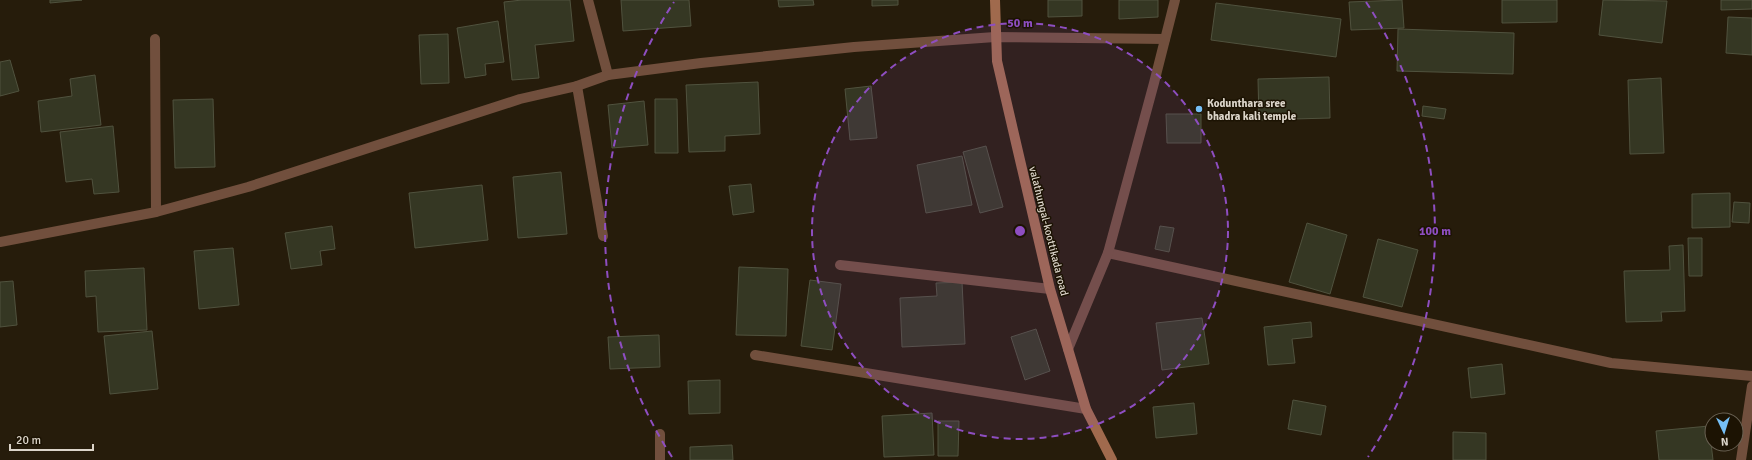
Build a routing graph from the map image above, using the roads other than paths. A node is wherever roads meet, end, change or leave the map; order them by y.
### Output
1 (588, 0) edge
2 (995, 0) edge
3 (1175, 0) edge
4 (995, 37) junction
5 (155, 39) dead end
6 (1165, 39) junction
7 (608, 75) junction
8 (577, 86) junction
9 (156, 212) junction
10 (603, 236) dead end
11 (0, 242) edge
12 (1108, 253) junction
13 (840, 265) dead end
14 (1050, 289) junction
15 (1068, 349) junction
16 (755, 355) dead end
17 (1752, 376) edge
18 (1752, 386) edge
19 (1086, 409) junction
20 (660, 434) dead end
21 (1746, 456) edge
22 (660, 460) edge
23 (1112, 460) edge

1 - 7 street
2 - 4 street, valathungal-koottikada road
3 - 6 street
4 - 6 street
4 - 7 street
4 - 14 street, valathungal-koottikada road
5 - 9 street
6 - 12 street
7 - 8 street
8 - 9 street
8 - 10 street
9 - 11 street
12 - 15 street
12 - 17 street
13 - 14 street
14 - 15 street, valathungal-koottikada road
15 - 19 street, valathungal-koottikada road
16 - 19 street
18 - 21 street
19 - 23 street, valathungal-koottikada road
20 - 22 street

